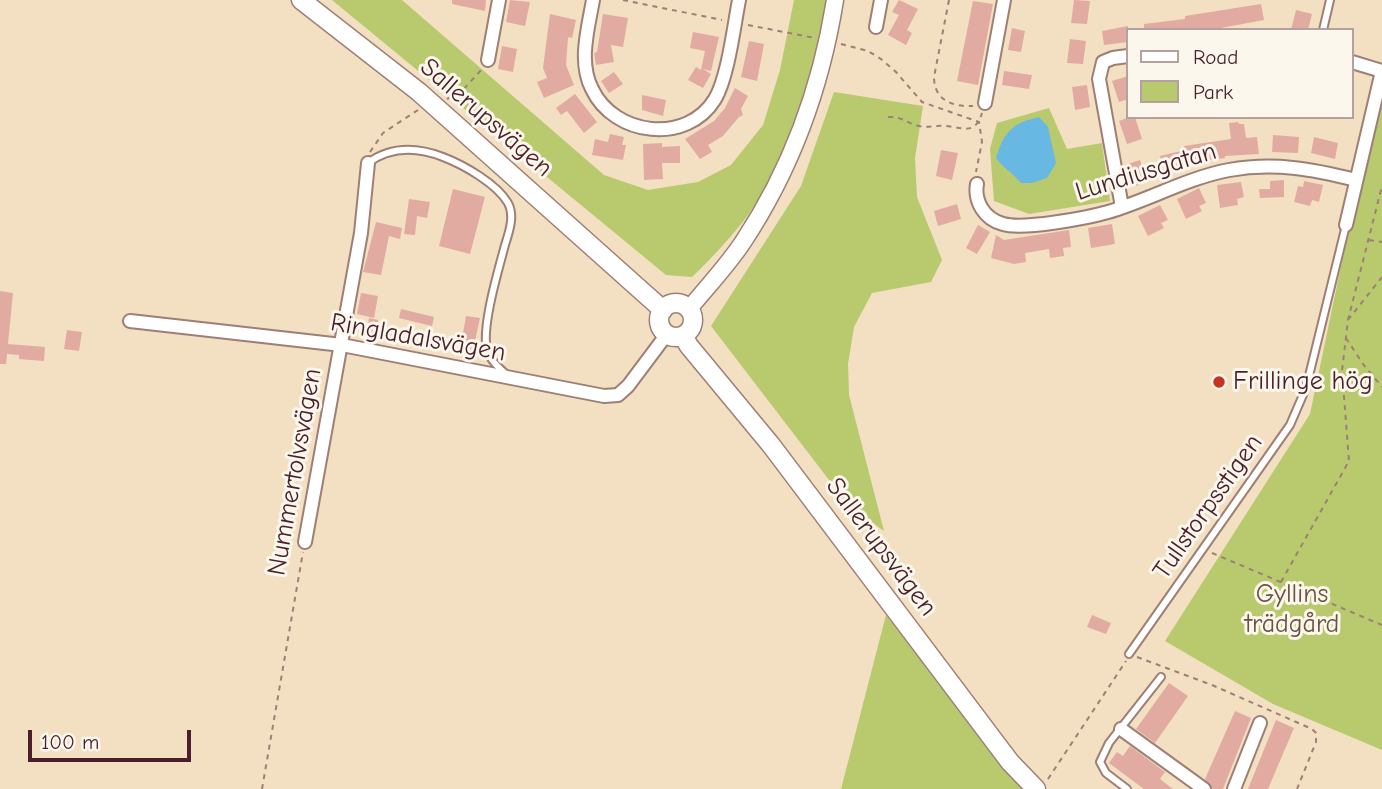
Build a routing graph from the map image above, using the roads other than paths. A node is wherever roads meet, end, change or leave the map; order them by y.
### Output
1 (301, 0) edge
2 (499, 0) edge
3 (593, 0) edge
4 (739, 0) edge
5 (835, 0) edge
6 (881, 0) edge
7 (1004, 0) edge
8 (1331, 0) edge
9 (876, 27) dead end
10 (1324, 28) edge
11 (1126, 56) edge
12 (488, 60) road end
13 (1354, 63) edge
14 (1382, 71) edge
15 (985, 103) road end
16 (368, 163) joint
17 (1356, 180) junction
18 (977, 184) road end
19 (1122, 207) junction
20 (1346, 225) joint
21 (689, 309) junction
22 (663, 310) junction
23 (130, 321) dead end
24 (675, 335) junction
25 (342, 345) junction
26 (510, 378) junction
27 (305, 542) road end
28 (1129, 654) road end
29 (1161, 677) dead end
30 (1260, 723) dead end
31 (1121, 729) junction
32 (1040, 788) edge
33 (1127, 789) edge
34 (1204, 789) edge
35 (1234, 789) edge

1 - 22 main road, Sallerupsvägen
2 - 12 street
3 - 4 street
5 - 21 street
6 - 9 street
7 - 15 street
8 - 10 lane
11 - 19 street
13 - 14 street
14 - 17 street
16 - 25 street, Nummertolvsvägen
16 - 26 lane
17 - 19 street, Lundiusgatan
17 - 20 street
18 - 19 street, Lundiusgatan
20 - 28 lane, Tullstorpsstigen
21 - 22 main road
21 - 24 main road
22 - 24 main road, Sallerupsvägen
23 - 25 street, Ringladalsvägen
24 - 26 street, Ringladalsvägen
24 - 32 main road, Sallerupsvägen
25 - 26 street, Ringladalsvägen
25 - 27 street, Nummertolvsvägen
29 - 31 lane
30 - 35 street
31 - 33 lane
31 - 34 street

